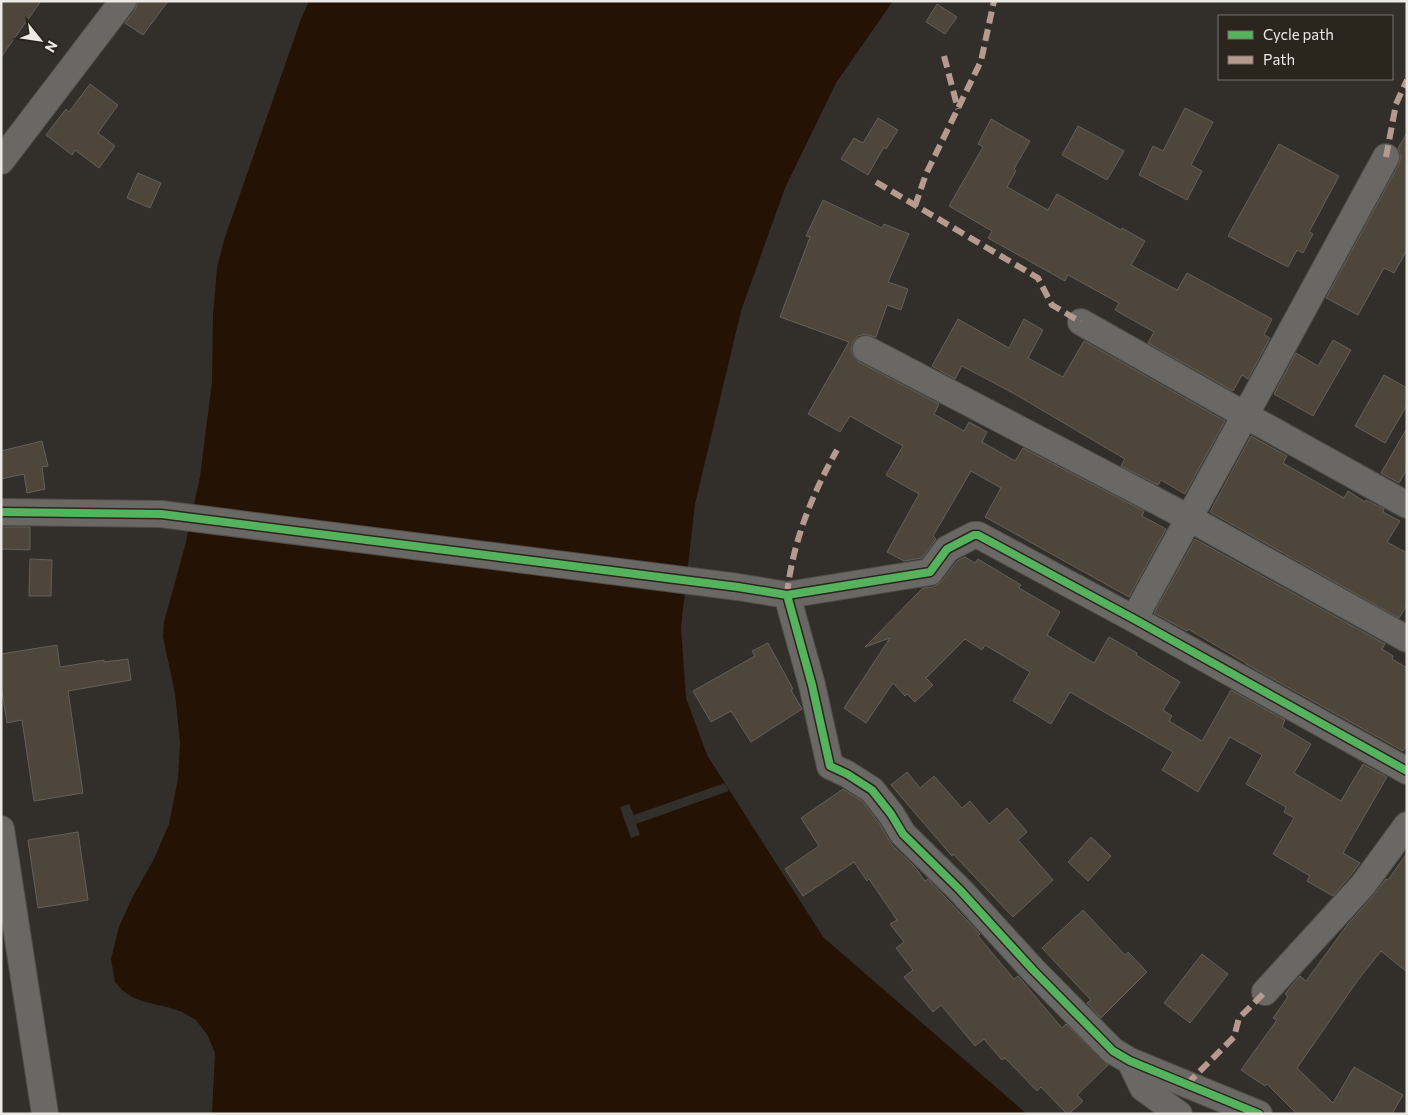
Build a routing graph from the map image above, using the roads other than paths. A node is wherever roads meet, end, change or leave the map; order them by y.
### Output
1 (123, 1) edge
2 (1386, 157) dead end
3 (1, 161) edge
4 (1080, 322) dead end
5 (866, 349) dead end
6 (1245, 416) junction
7 (1407, 504) edge
8 (1, 512) edge
9 (1189, 518) junction
10 (787, 595) junction
11 (1134, 619) junction
12 (1407, 639) edge
13 (1407, 771) edge
14 (1407, 825) edge
15 (1, 829) edge
16 (1265, 992) dead end
17 (1130, 1061) junction
18 (45, 1114) edge
19 (1179, 1114) edge
20 (1259, 1114) edge

1 - 3 street
2 - 6 street
4 - 6 street
5 - 9 street
6 - 7 street
6 - 9 street
8 - 10 street
9 - 11 street
9 - 12 street
10 - 11 street
10 - 17 street
11 - 13 street
14 - 16 street
15 - 18 street
17 - 19 street
17 - 20 street

